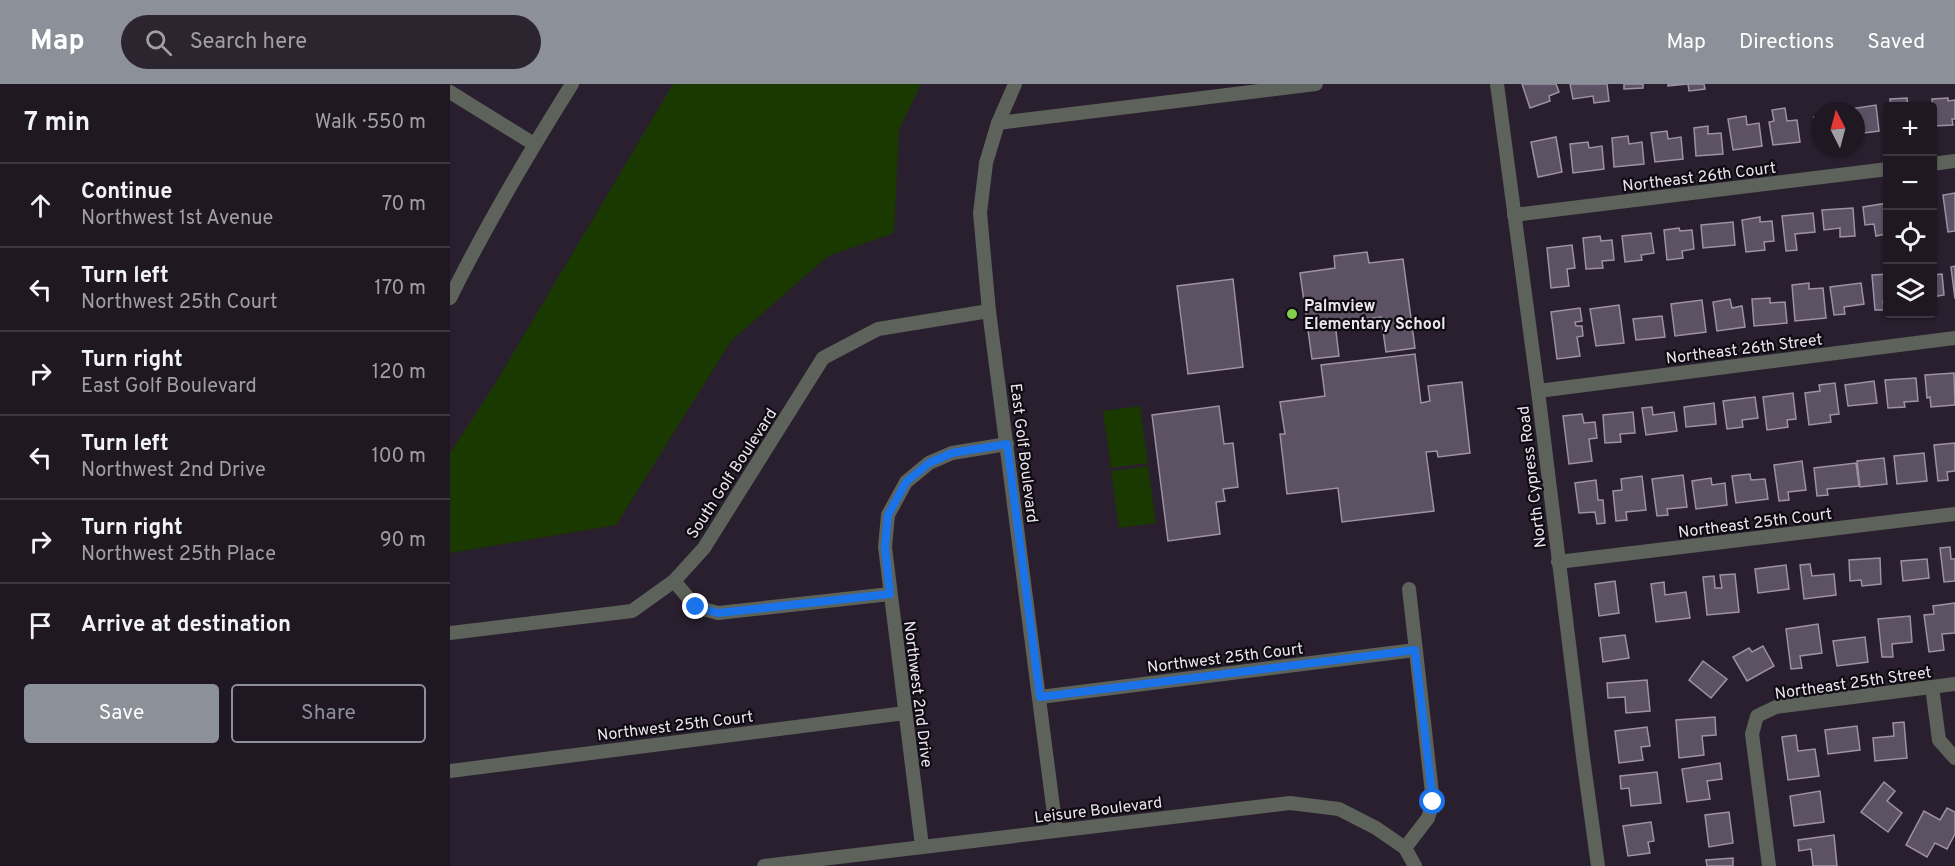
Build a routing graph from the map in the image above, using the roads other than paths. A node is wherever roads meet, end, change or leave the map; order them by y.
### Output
1 (572, 84) edge
2 (1015, 84) edge
3 (1316, 84) edge
4 (1497, 84) edge
5 (450, 92) edge
6 (998, 123) junction
7 (534, 144) junction
8 (1955, 161) edge
9 (1937, 163) edge
10 (1883, 169) edge
11 (1514, 215) junction
12 (450, 298) edge
13 (989, 311) junction
14 (1955, 338) edge
15 (1538, 391) junction
16 (1007, 444) junction
17 (1955, 513) edge
18 (1558, 562) junction
19 (674, 581) junction
20 (1409, 590) dead end
21 (890, 594) junction
22 (450, 633) edge
23 (1415, 650) junction
24 (1955, 684) edge
25 (1932, 687) junction
26 (1040, 697) junction
27 (905, 713) junction
28 (1955, 758) edge
29 (450, 771) edge
30 (1056, 830) junction
31 (922, 846) junction
32 (1405, 848) junction
33 (764, 866) edge
34 (1415, 866) edge
35 (1598, 866) edge
36 (1768, 866) edge

1 - 7 street
2 - 6 street, East Golf Boulevard
3 - 6 street
4 - 11 street, North Cypress Road
5 - 7 street
6 - 13 street, East Golf Boulevard
7 - 12 street
8 - 9 street
10 - 11 street, Northeast 26th Court
11 - 15 street, North Cypress Road
13 - 16 street, East Golf Boulevard
13 - 19 street, South Golf Boulevard
14 - 15 street, Northeast 26th Street
15 - 18 street, North Cypress Road
16 - 21 street, Northwest 2nd Drive
16 - 26 street, East Golf Boulevard
17 - 18 street, Northeast 25th Court
18 - 35 street, North Cypress Road
19 - 21 street
19 - 22 street, South Golf Boulevard
20 - 23 street
21 - 27 street, Northwest 2nd Drive
23 - 26 street, Northwest 25th Court
23 - 32 street
24 - 25 street, Northeast 25th Street
25 - 28 street
25 - 36 street, Northeast 25th Street
26 - 30 street, East Golf Boulevard
27 - 29 street, Northwest 25th Court
27 - 31 street, Northwest 2nd Drive
30 - 31 street, Leisure Boulevard
30 - 32 street, Leisure Boulevard
31 - 33 street, Leisure Boulevard
32 - 34 street, Leisure Boulevard

